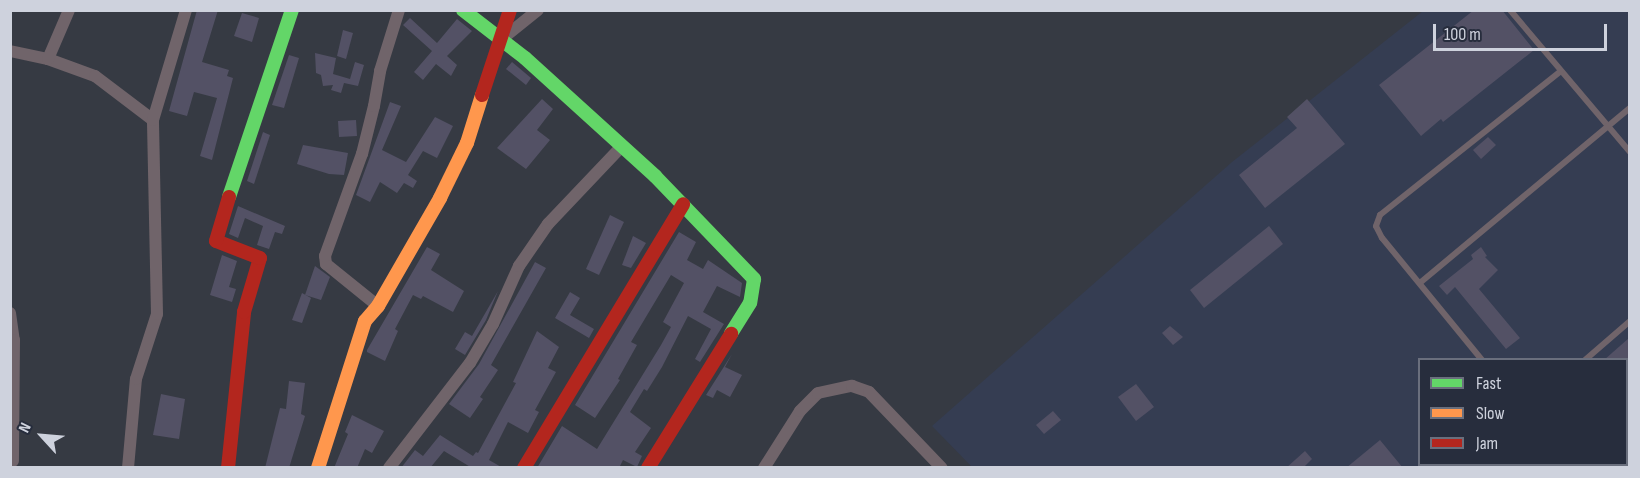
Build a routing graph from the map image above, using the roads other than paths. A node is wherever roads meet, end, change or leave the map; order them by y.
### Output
1 (69, 10) edge
2 (186, 10) edge
3 (292, 10) edge
4 (399, 10) edge
5 (463, 10) edge
6 (510, 10) edge
7 (538, 10) edge
8 (1510, 10) edge
9 (502, 39) junction
10 (10, 51) edge
11 (48, 59) junction
12 (1561, 71) junction
13 (1629, 108) edge
14 (153, 120) junction
15 (1608, 125) junction
16 (621, 147) junction
17 (1629, 152) edge
18 (683, 204) junction
19 (1420, 282) junction
20 (378, 306) junction
21 (10, 314) edge
22 (1629, 321) edge
23 (1480, 358) edge
24 (1587, 358) edge
25 (14, 462) edge
26 (128, 468) edge
27 (228, 468) edge
28 (318, 468) edge
29 (389, 468) edge
30 (524, 468) edge
31 (648, 468) edge
32 (764, 468) edge
33 (942, 468) edge

1 - 11 street
2 - 14 street
3 - 27 street
4 - 20 street
5 - 9 street
6 - 9 street
7 - 9 street
8 - 12 lane
9 - 16 street
9 - 20 street
10 - 11 street
11 - 14 street
12 - 15 lane
12 - 19 lane
13 - 15 lane
14 - 26 street
15 - 17 lane
15 - 19 lane
16 - 18 street
16 - 29 street
18 - 30 street
18 - 31 street
19 - 23 lane
20 - 28 street
21 - 25 street
22 - 24 lane
32 - 33 street

